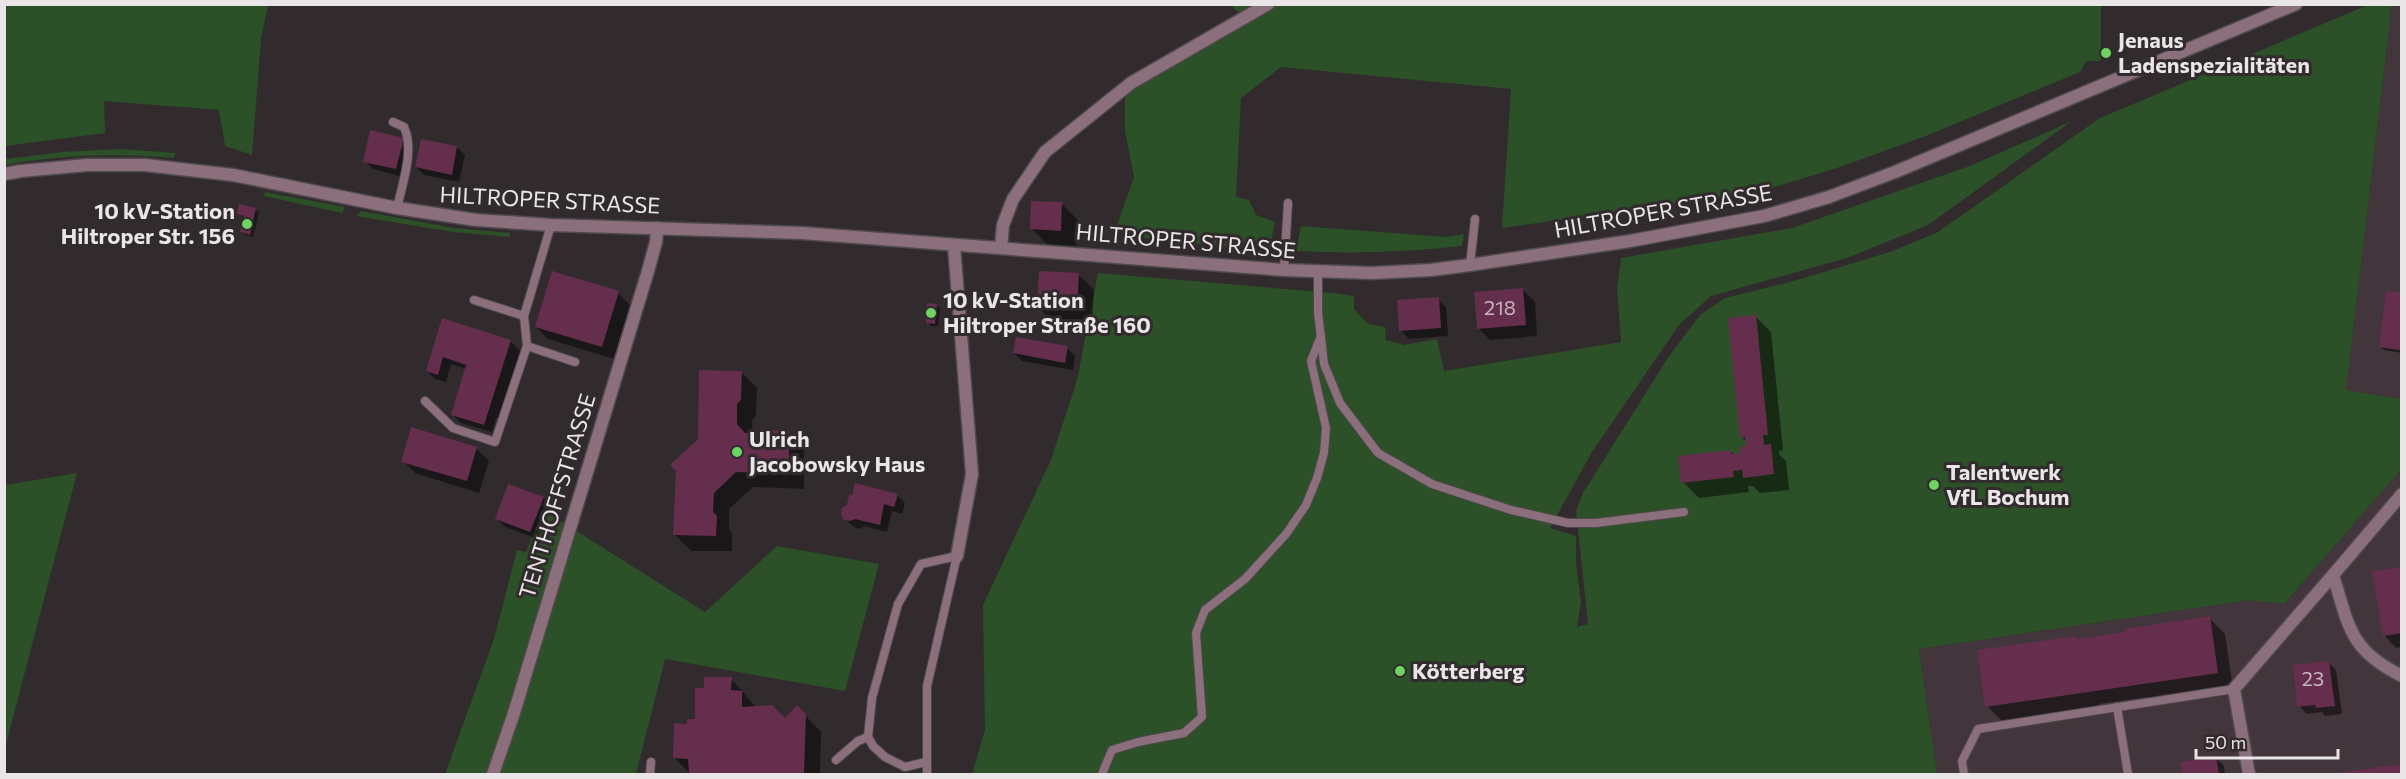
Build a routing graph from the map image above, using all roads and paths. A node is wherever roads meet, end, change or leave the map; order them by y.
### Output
1 (1268, 4) edge
2 (2296, 4) edge
3 (393, 122) dead end
4 (4, 174) edge
5 (1288, 203) dead end
6 (397, 208) junction
7 (1475, 219) dead end
8 (551, 225) junction
9 (657, 228) junction
10 (954, 246) junction
11 (1001, 248) junction
12 (1470, 265) junction
13 (1284, 270) junction
14 (1318, 272) junction
15 (474, 300) dead end
16 (524, 316) junction
17 (1321, 336) junction
18 (527, 345) junction
19 (575, 362) dead end
20 (425, 401) dead end
21 (2402, 494) edge
22 (1684, 512) dead end
23 (957, 556) junction
24 (2333, 575) junction
25 (2402, 676) edge
26 (2234, 689) junction
27 (2117, 707) junction
28 (868, 737) junction
29 (836, 760) dead end
30 (651, 762) dead end
31 (926, 762) junction
32 (493, 774) edge
33 (650, 774) edge
34 (927, 774) edge
35 (1102, 774) edge
36 (1964, 774) edge
37 (2128, 774) edge
38 (2248, 774) edge

1 - 11 street
2 - 12 street, HILTROPER STRASSE
3 - 6 lane
4 - 6 street, HILTROPER STRASSE
5 - 13 lane
6 - 8 street, HILTROPER STRASSE
7 - 12 lane
8 - 9 street, HILTROPER STRASSE
8 - 16 lane
9 - 10 street, HILTROPER STRASSE
9 - 32 street, TENTHOFFSTRASSE
10 - 11 street, HILTROPER STRASSE
10 - 23 street
11 - 13 street, HILTROPER STRASSE
12 - 14 street, HILTROPER STRASSE
13 - 14 street, HILTROPER STRASSE
14 - 17 lane
15 - 16 lane
16 - 18 lane
17 - 22 lane
17 - 35 lane
18 - 19 lane
18 - 20 lane
21 - 24 street
23 - 28 lane
23 - 31 lane
24 - 25 street
24 - 26 street
26 - 27 lane
26 - 38 street
27 - 36 lane
27 - 37 lane
28 - 29 lane
28 - 31 lane
30 - 33 lane
31 - 34 lane

